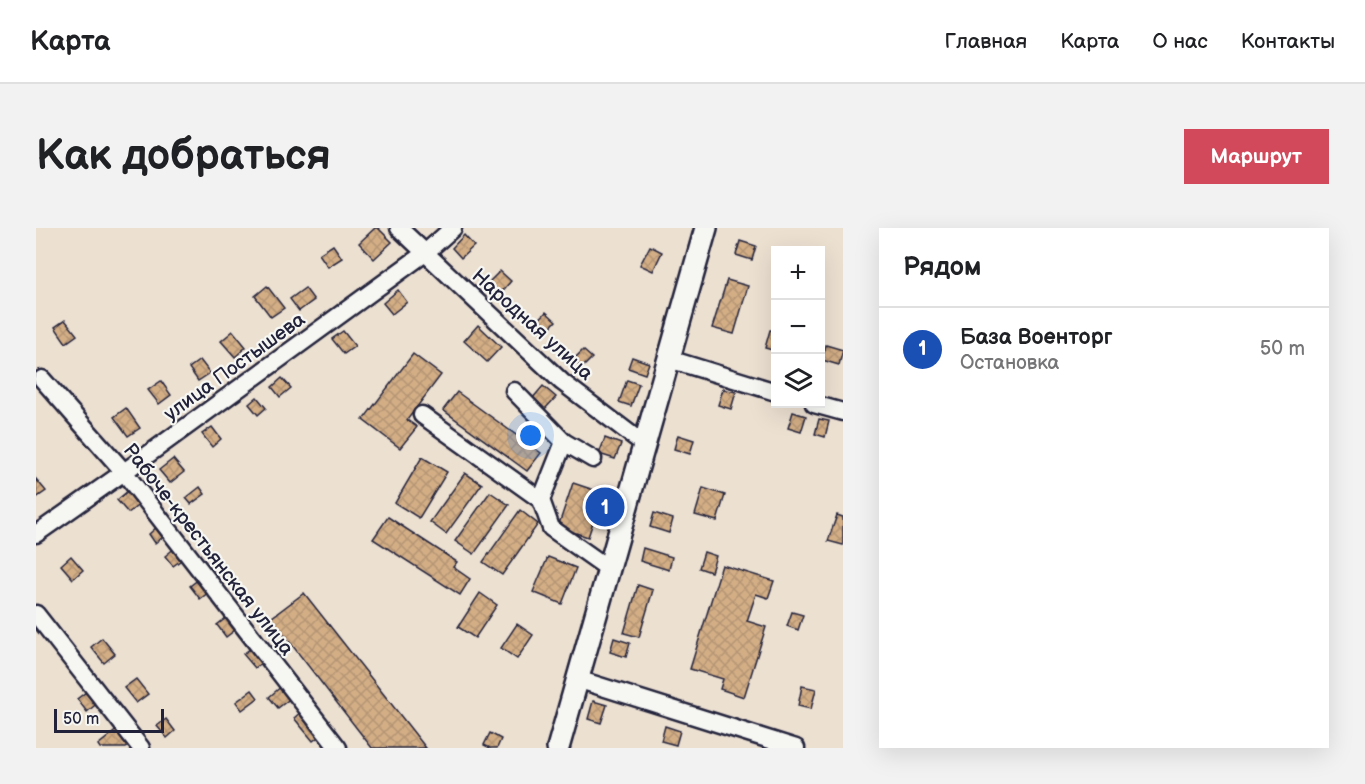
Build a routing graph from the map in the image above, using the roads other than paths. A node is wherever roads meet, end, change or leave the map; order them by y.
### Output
1 (399, 228) edge
2 (453, 228) edge
3 (703, 229) edge
4 (425, 253) junction
5 (669, 359) junction
6 (42, 379) dead end
7 (771, 390) edge
8 (514, 391) dead end
9 (825, 407) edge
10 (843, 412) edge
11 (422, 416) dead end
12 (564, 442) junction
13 (645, 445) junction
14 (594, 459) dead end
15 (124, 472) junction
16 (541, 500) junction
17 (36, 534) edge
18 (609, 569) junction
19 (36, 614) edge
20 (578, 679) junction
21 (141, 748) edge
22 (338, 748) edge
23 (558, 748) edge
24 (796, 748) edge

1 - 4 street, Народная улица
2 - 4 street, улица Постышева
3 - 5 main road
4 - 13 street, Народная улица
4 - 15 street, улица Постышева
5 - 7 street
5 - 13 main road
6 - 15 street, Рабоче-крестьянская улица
8 - 12 street
9 - 10 street
11 - 16 street
12 - 14 street
12 - 16 street
13 - 18 main road
15 - 17 street, улица Постышева
15 - 22 street, Рабоче-крестьянская улица
16 - 18 street
18 - 20 main road
19 - 21 street
20 - 23 main road
20 - 24 street

